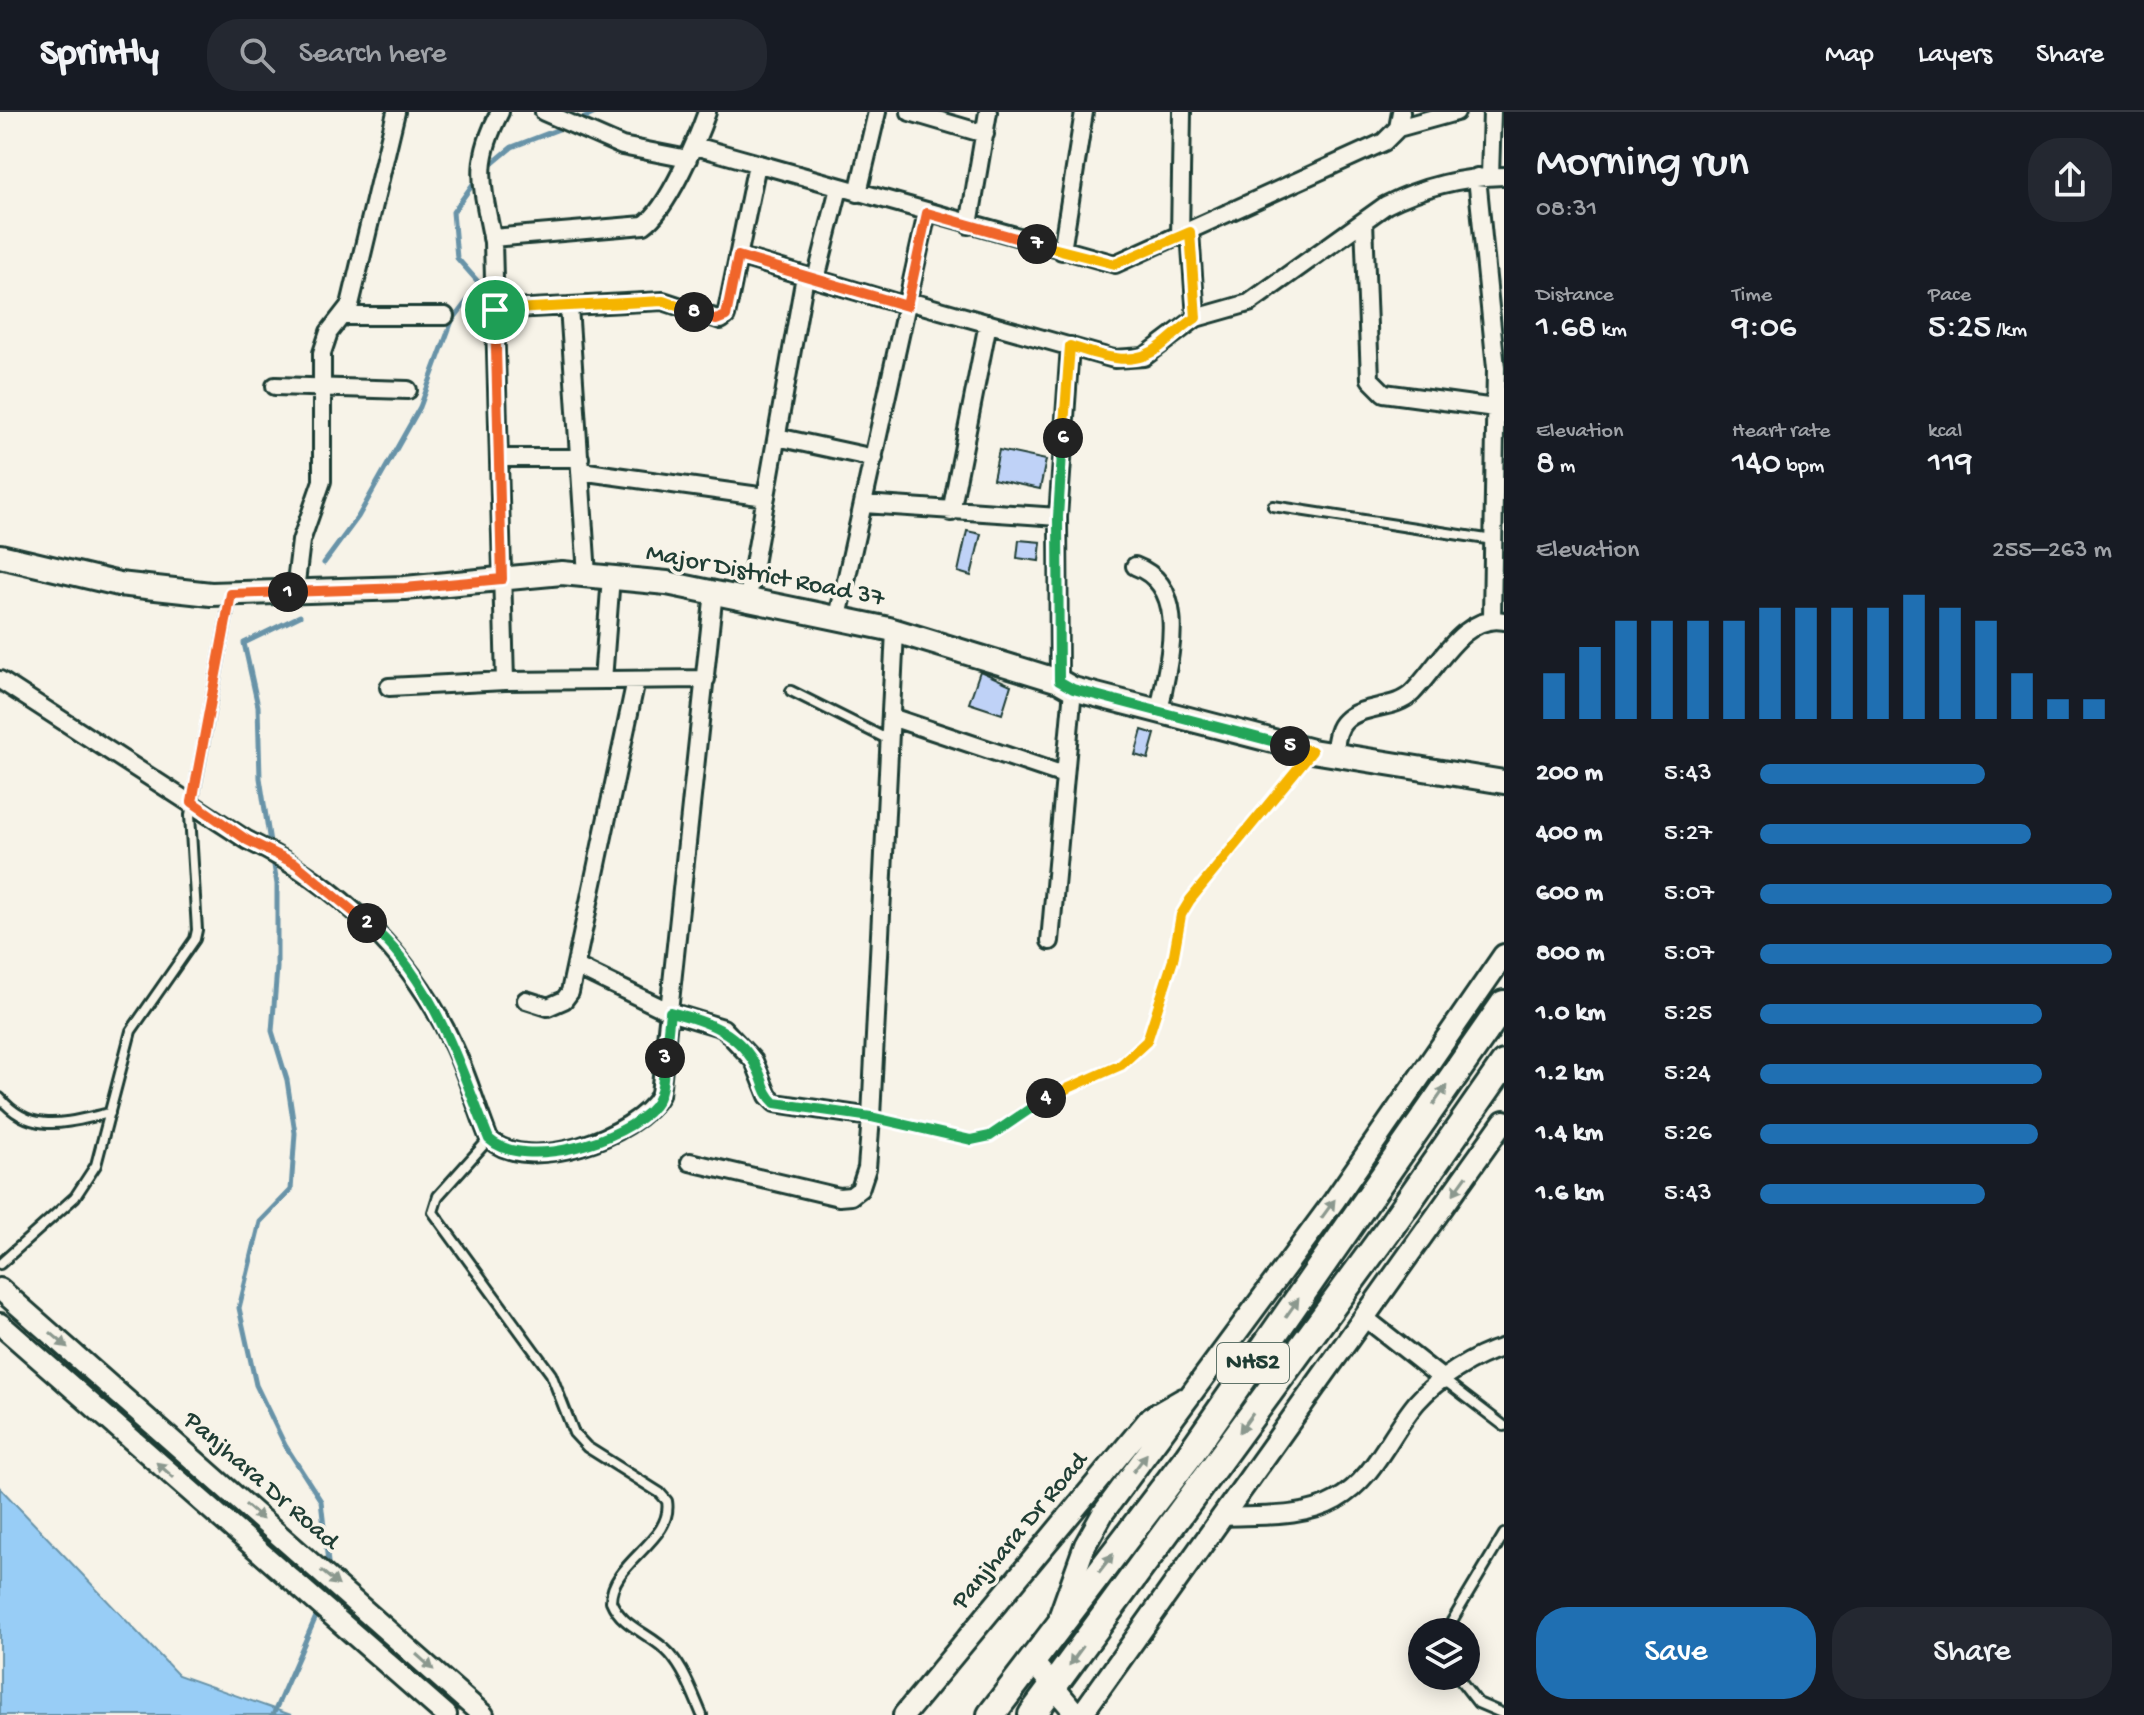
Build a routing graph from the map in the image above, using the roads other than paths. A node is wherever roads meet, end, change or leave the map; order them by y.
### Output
1 (396, 112) edge
2 (500, 112) edge
3 (707, 112) edge
4 (877, 112) edge
5 (910, 112) edge
6 (988, 112) edge
7 (1084, 112) edge
8 (1182, 112) edge
9 (1456, 112) edge
10 (1492, 112) edge
11 (548, 114) edge
12 (1399, 120) edge
13 (985, 134) junction
14 (691, 152) junction
15 (757, 164) junction
16 (1490, 177) edge
17 (839, 188) junction
18 (858, 193) junction
19 (927, 213) junction
20 (1364, 221) junction
21 (969, 225) junction
22 (1185, 234) junction
23 (492, 238) junction
24 (1062, 251) junction
25 (738, 256) junction
26 (810, 277) junction
27 (908, 303) junction
28 (569, 306) junction
29 (495, 310) junction
30 (345, 316) junction
31 (445, 316) dead end
32 (1196, 318) junction
33 (988, 323) junction
34 (1070, 346) junction
35 (275, 386) dead end
36 (322, 387) junction
37 (408, 390) dead end
38 (1495, 408) junction
39 (777, 437) junction
40 (499, 458) junction
41 (874, 458) junction
42 (580, 464) junction
43 (766, 497) junction
44 (864, 504) junction
45 (1273, 506) dead end
46 (951, 512) junction
47 (1058, 517) junction
48 (1493, 540) junction
49 (0, 556) edge
50 (1135, 566) dead end
51 (587, 575) junction
52 (611, 577) junction
53 (502, 579) junction
54 (295, 591) junction
55 (714, 591) junction
56 (231, 594) junction
57 (748, 598) junction
58 (838, 617) junction
59 (1498, 620) edge
60 (895, 631) junction
61 (706, 679) junction
62 (0, 680) edge
63 (603, 680) junction
64 (636, 680) junction
65 (505, 681) junction
66 (1066, 685) junction
67 (389, 687) dead end
68 (791, 691) dead end
69 (1159, 713) junction
70 (891, 717) junction
71 (889, 740) junction
72 (1323, 753) junction
73 (1064, 775) junction
74 (1504, 782) edge
75 (192, 802) junction
76 (1050, 941) dead end
77 (1504, 955) edge
78 (577, 967) junction
79 (526, 1000) dead end
80 (1504, 1004) edge
81 (670, 1012) junction
82 (1504, 1064) edge
83 (0, 1098) edge
84 (110, 1113) junction
85 (871, 1117) junction
86 (1504, 1121) edge
87 (489, 1139) junction
88 (690, 1162) dead end
89 (0, 1264) edge
90 (0, 1289) edge
91 (1364, 1317) junction
92 (0, 1324) edge
93 (1504, 1347) edge
94 (1444, 1380) junction
95 (1190, 1395) junction
96 (1504, 1426) edge
97 (1222, 1517) junction
98 (1504, 1534) edge
99 (1454, 1618) edge
100 (1054, 1630) junction
101 (1032, 1661) junction
102 (1054, 1687) junction
103 (1468, 1690) edge
104 (1504, 1714) edge
105 (446, 1715) edge
106 (483, 1715) edge
107 (702, 1715) edge
108 (904, 1715) edge
109 (991, 1715) edge
110 (1032, 1715) edge
111 (1079, 1715) edge

1 - 30 street
2 - 23 street
3 - 14 street
4 - 18 street
5 - 13 street
6 - 13 street
7 - 24 street
8 - 22 street
9 - 12 street
10 - 16 street
11 - 14 street
12 - 22 street
13 - 21 street
14 - 15 street
14 - 23 street
15 - 17 street
15 - 25 street
16 - 20 street
16 - 38 street
17 - 18 street
17 - 26 street
18 - 19 street
19 - 21 street
19 - 27 street
20 - 32 street
20 - 38 street
21 - 24 street
22 - 24 street
22 - 32 street
23 - 29 street
25 - 26 street
25 - 28 street
26 - 27 street
26 - 39 street
27 - 33 street
27 - 41 street
28 - 29 street
28 - 42 street
29 - 40 street
30 - 31 street
30 - 36 street
32 - 34 street
33 - 34 street
33 - 46 street
34 - 47 street
35 - 36 street
36 - 37 street
36 - 54 street
38 - 48 street
39 - 41 street
39 - 43 street
40 - 42 street
40 - 53 street
41 - 44 street
42 - 43 street
42 - 51 street
43 - 57 street
44 - 46 street
44 - 58 street
45 - 48 lane
46 - 47 street
47 - 66 street
48 - 59 street
49 - 56 main road, Major District Road 37
50 - 69 street
51 - 52 main road, Major District Road 37
51 - 53 main road, Major District Road 37
52 - 55 main road, Major District Road 37
52 - 63 street
53 - 54 main road, Major District Road 37
53 - 65 street
54 - 56 main road, Major District Road 37
55 - 57 main road, Major District Road 37
55 - 61 street
56 - 75 lane
57 - 58 main road, Major District Road 37
58 - 60 main road, Major District Road 37
59 - 72 street
60 - 66 main road, Major District Road 37
60 - 70 street
61 - 64 street
61 - 81 street
62 - 75 street
63 - 64 street
63 - 65 street
64 - 78 street
65 - 67 street
66 - 69 main road, Major District Road 37
66 - 73 street
68 - 71 lane
69 - 72 main road, Major District Road 37
70 - 71 street
70 - 73 street
71 - 85 street
72 - 74 main road, Major District Road 37
73 - 76 street
75 - 84 lane
75 - 87 street
95 -> 77 street
78 - 79 street
78 - 81 street
100 -> 80 highway, NH52
81 - 85 street
81 - 87 street
82 -> 102 highway, NH52
83 - 84 lane
84 - 89 lane
85 - 88 street
86 -> 91 street
87 - 107 lane
90 -> 106 street, Panjhara Dr Road
91 - 94 street
91 - 97 street
105 -> 92 street, Panjhara Dr Road
93 - 94 street
94 - 96 lane
94 - 97 street
100 -> 95 street
95 - 108 street, Panjhara Dr Road
97 - 111 street
98 - 99 lane
100 - 101 highway, NH52
101 - 102 street
101 - 109 highway, NH52
102 - 110 highway, NH52
102 - 111 street
103 - 104 lane

